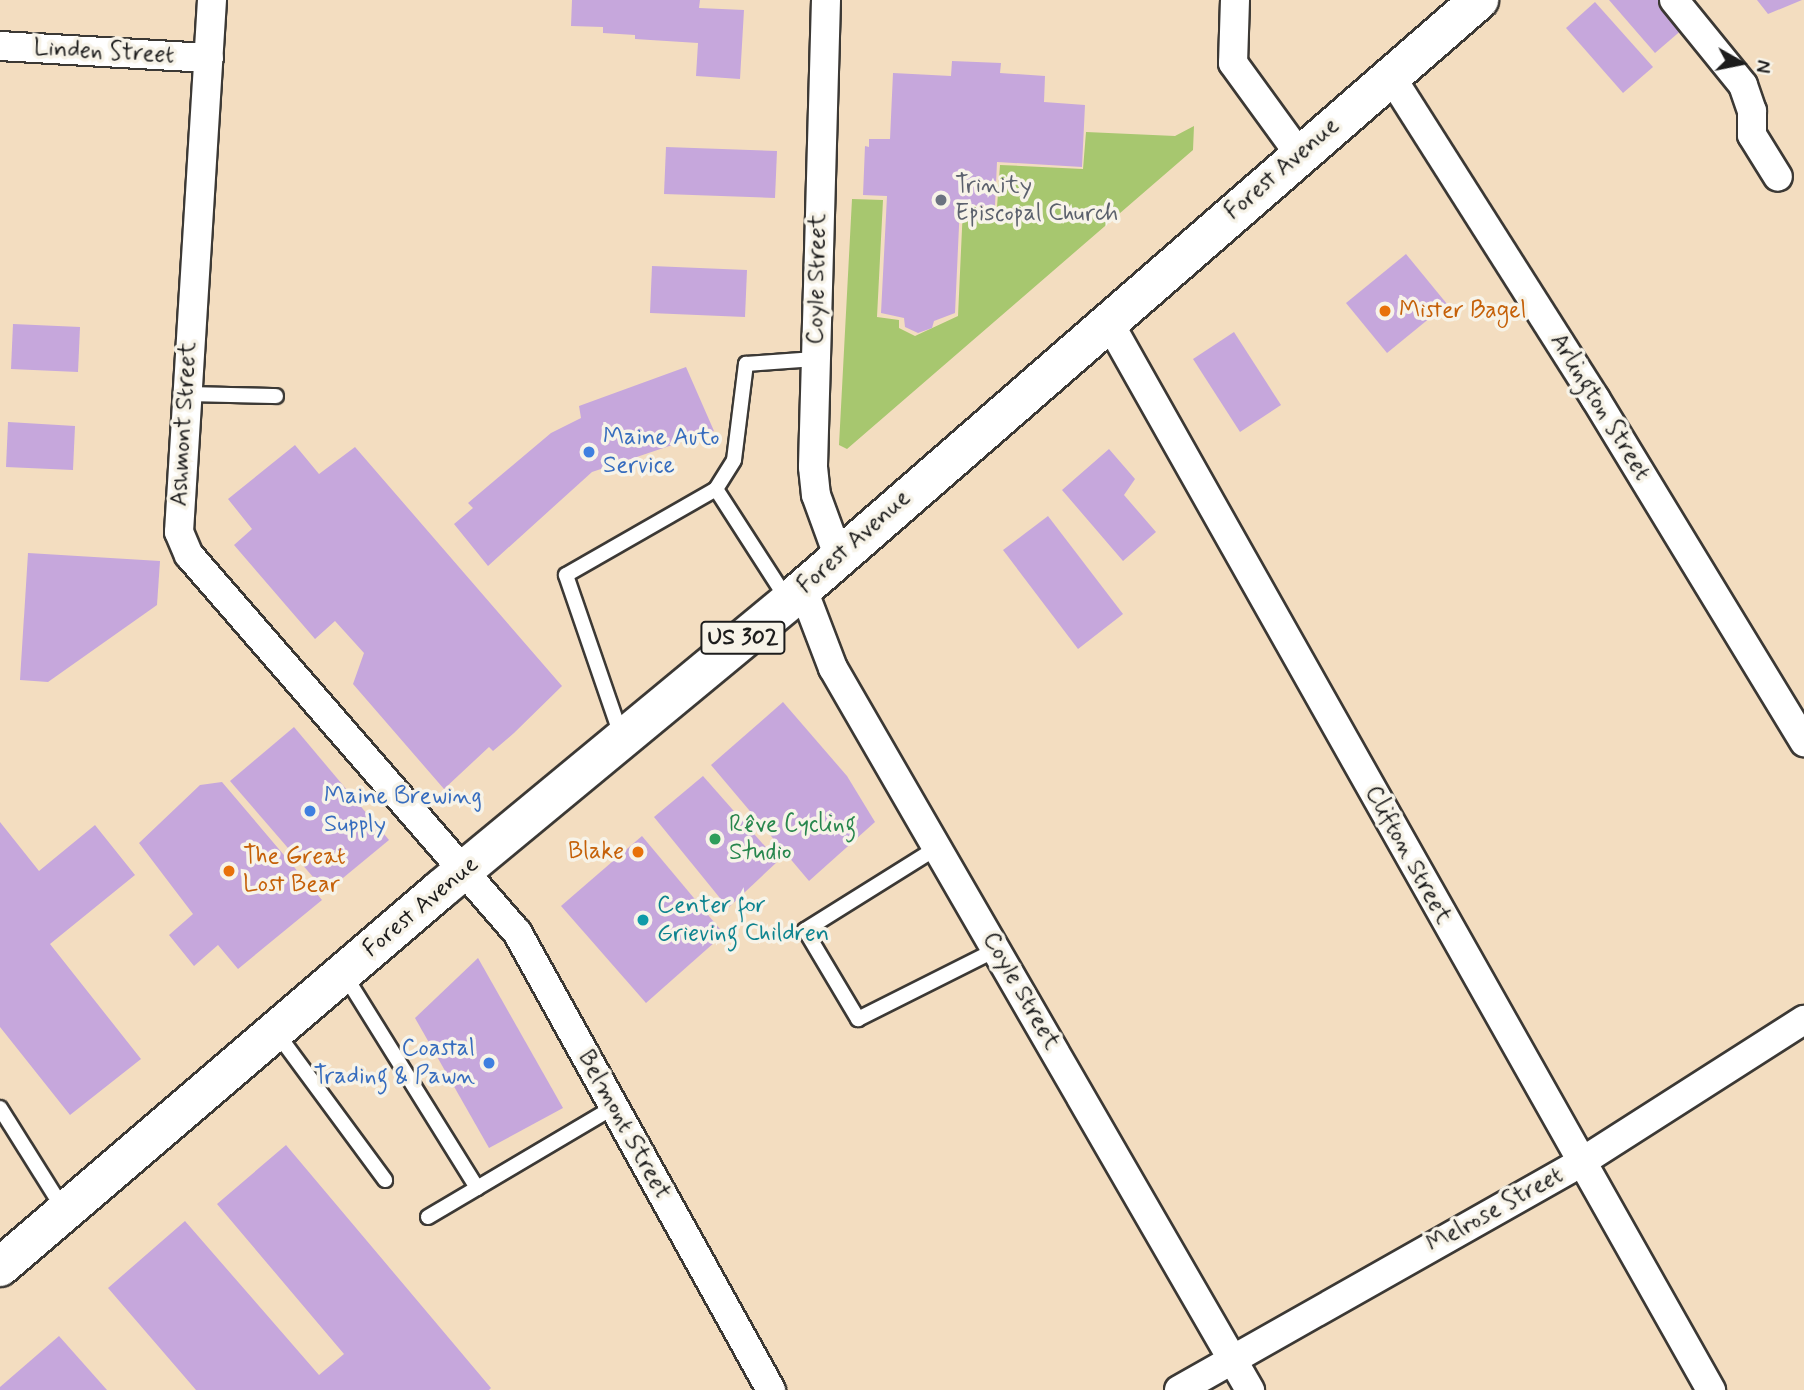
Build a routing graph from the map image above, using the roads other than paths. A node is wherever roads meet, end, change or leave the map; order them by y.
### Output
1 (212, 0) edge
2 (826, 0) edge
3 (1235, 0) edge
4 (1479, 0) edge
5 (1674, 0) edge
6 (0, 46) edge
7 (209, 58) junction
8 (1390, 75) junction
9 (1299, 154) junction
10 (1778, 177) dead end
11 (1107, 319) junction
12 (815, 359) junction
13 (185, 394) junction
14 (276, 396) dead end
15 (716, 489) junction
16 (838, 555) junction
17 (795, 594) junction
18 (623, 739) junction
19 (1804, 742) edge
20 (938, 847) junction
21 (464, 869) junction
22 (997, 949) junction
23 (343, 973) junction
24 (1804, 1020) edge
25 (275, 1031) junction
26 (614, 1107) junction
27 (3, 1119) edge
28 (1580, 1163) junction
29 (385, 1180) dead end
30 (477, 1188) junction
31 (64, 1212) junction
32 (428, 1217) dead end
33 (0, 1267) edge
34 (1232, 1359) junction
35 (771, 1390) edge
36 (1179, 1390) edge
37 (1250, 1390) edge
38 (1711, 1390) edge

1 - 7 street, Ashmont Street
2 - 12 street, Coyle Street
3 - 9 street
4 - 8 highway, Forest Avenue / US 302
5 - 10 street
6 - 7 street, Linden Street
7 - 13 street, Ashmont Street
8 - 9 highway, Forest Avenue / US 302
8 - 19 street, Arlington Street
9 - 11 highway, Forest Avenue / US 302
11 - 16 highway, Forest Avenue / US 302
11 - 28 street, Clifton Street
12 - 15 lane
12 - 16 street, Coyle Street
13 - 14 lane
13 - 21 street, Ashmont Street
15 - 17 lane
15 - 18 lane
16 - 17 highway, Forest Avenue / US 302
17 - 18 highway, Forest Avenue / US 302
17 - 20 street, Coyle Street
18 - 21 highway, Forest Avenue / US 302
20 - 22 street, Coyle Street
20 - 22 lane
21 - 23 highway, Forest Avenue / US 302
21 - 26 street, Belmont Street
22 - 34 street, Coyle Street
23 - 25 highway, Forest Avenue / US 302
23 - 30 lane
24 - 28 street, Melrose Street
25 - 29 lane
25 - 31 highway, Forest Avenue / US 302
26 - 30 lane
26 - 35 street, Belmont Street
27 - 31 lane
28 - 34 street, Melrose Street
28 - 38 street, Clifton Street
30 - 32 lane
31 - 33 highway, Forest Avenue / US 302
34 - 36 street, Melrose Street
34 - 37 street, Coyle Street

